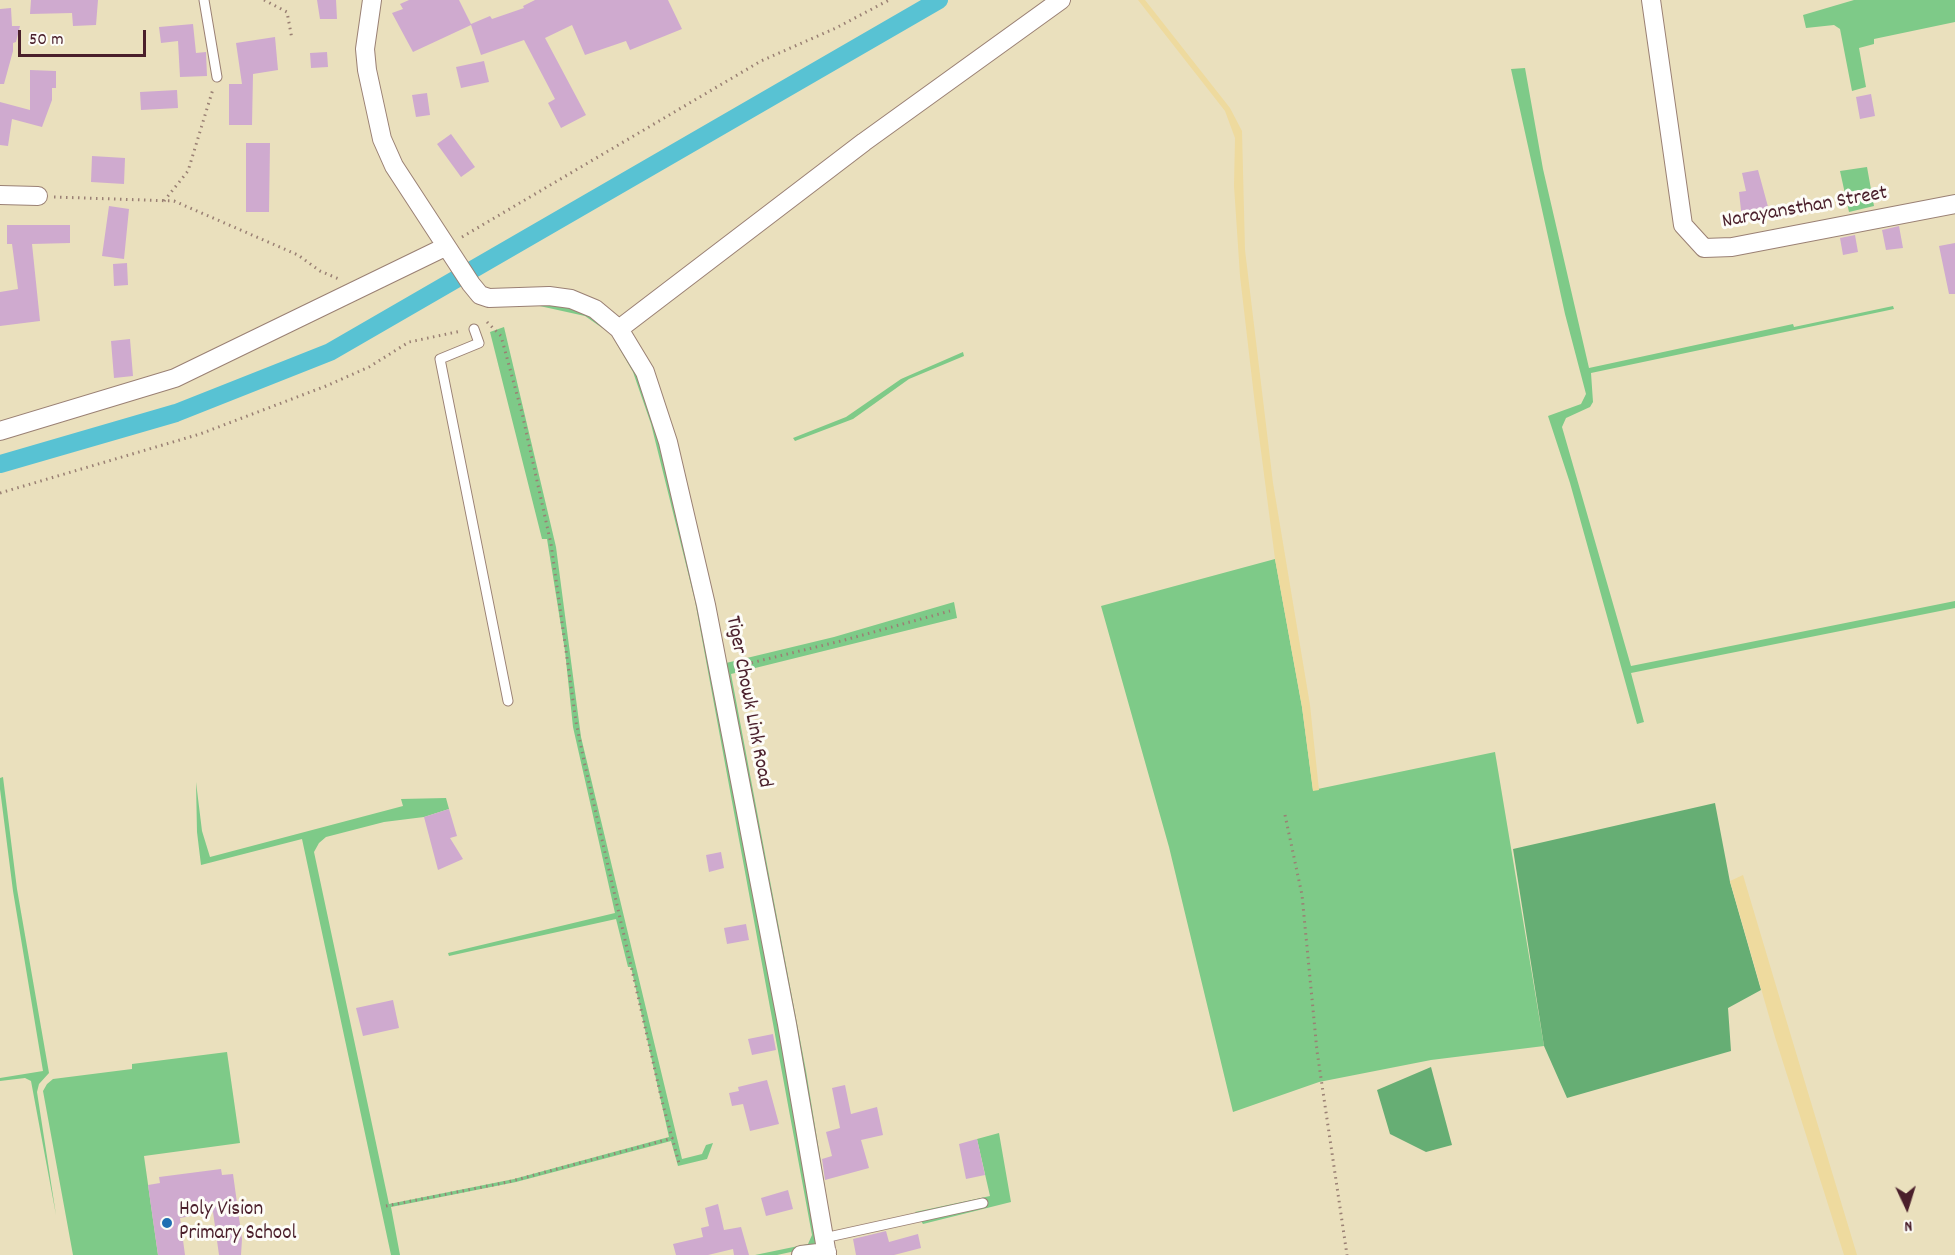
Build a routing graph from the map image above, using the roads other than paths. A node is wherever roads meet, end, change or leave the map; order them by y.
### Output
1 (204, 0) edge
2 (372, 0) edge
3 (1061, 0) edge
4 (1651, 0) edge
5 (217, 77) road end
6 (0, 195) edge
7 (38, 196) road end
8 (1955, 204) edge
9 (450, 254) junction
10 (474, 329) road end
11 (619, 329) junction
12 (0, 431) edge
13 (508, 701) dead end
14 (983, 1203) dead end
15 (826, 1248) edge
16 (801, 1255) edge

1 - 5 lane
2 - 9 street
3 - 11 street
4 - 8 street, Narayansthan Street
6 - 7 street
9 - 11 street, Tiger Chowk Link Road
9 - 12 street
10 - 13 lane
11 - 15 street, Tiger Chowk Link Road
14 - 15 lane
15 - 16 street

